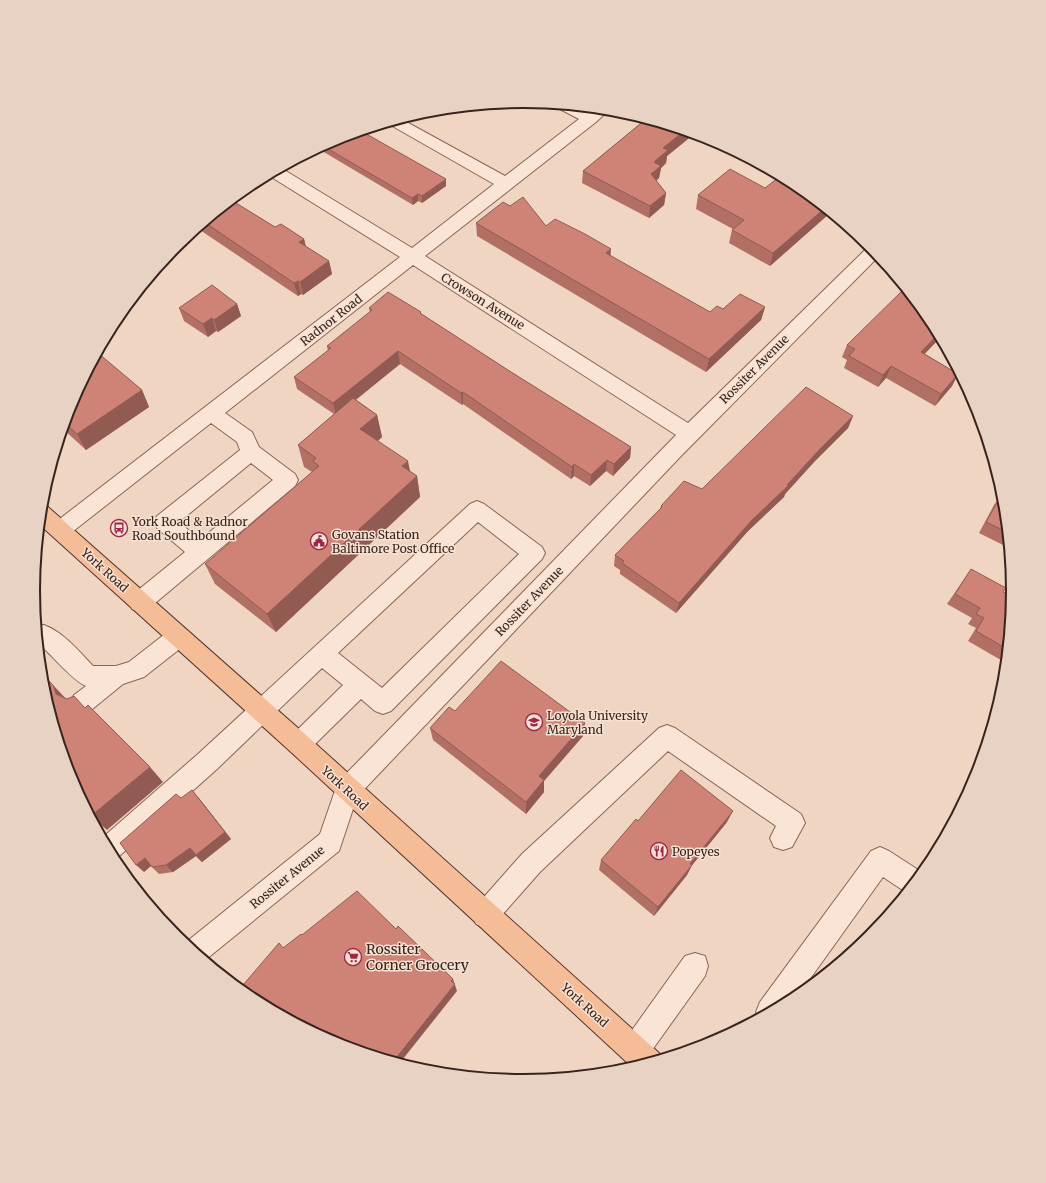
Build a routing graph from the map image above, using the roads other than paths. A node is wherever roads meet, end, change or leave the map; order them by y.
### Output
1 (596, 114) edge
2 (400, 125) edge
3 (279, 175) edge
4 (506, 184) junction
5 (870, 255) edge
6 (412, 256) junction
7 (212, 413) junction
8 (690, 434) junction
9 (251, 452) junction
10 (46, 517) edge
11 (60, 530) junction
12 (201, 553) junction
13 (140, 602) junction
14 (42, 635) edge
15 (178, 637) junction
16 (321, 654) junction
17 (116, 676) junction
18 (360, 684) junction
19 (82, 703) edge
20 (260, 710) junction
21 (299, 744) junction
22 (347, 790) junction
23 (783, 838) dead end
24 (112, 845) edge
25 (910, 880) edge
26 (485, 915) junction
27 (198, 949) edge
28 (695, 966) dead end
29 (778, 1001) edge
30 (642, 1056) edge

1 - 4 street, Radnor Road
2 - 4 street
3 - 6 street, Crowson Avenue
4 - 6 street, Radnor Road
5 - 8 street, Rossiter Avenue
6 - 7 street, Radnor Road
6 - 8 street, Crowson Avenue
7 - 9 street
7 - 11 street, Radnor Road
8 - 22 street, Rossiter Avenue
9 - 12 street
9 - 12 street
10 - 11 main road, York Road
11 - 13 main road, York Road
12 - 13 street
13 - 15 main road, York Road
14 - 17 street
15 - 17 street
15 - 20 main road, York Road
16 - 18 street
16 - 18 street
16 - 20 street
17 - 19 street
18 - 21 street
20 - 21 main road, York Road
20 - 24 street
21 - 22 main road, York Road
22 - 26 main road, York Road
22 - 27 street, Rossiter Avenue
23 - 26 street
25 - 29 street
26 - 30 main road, York Road
28 - 30 street

